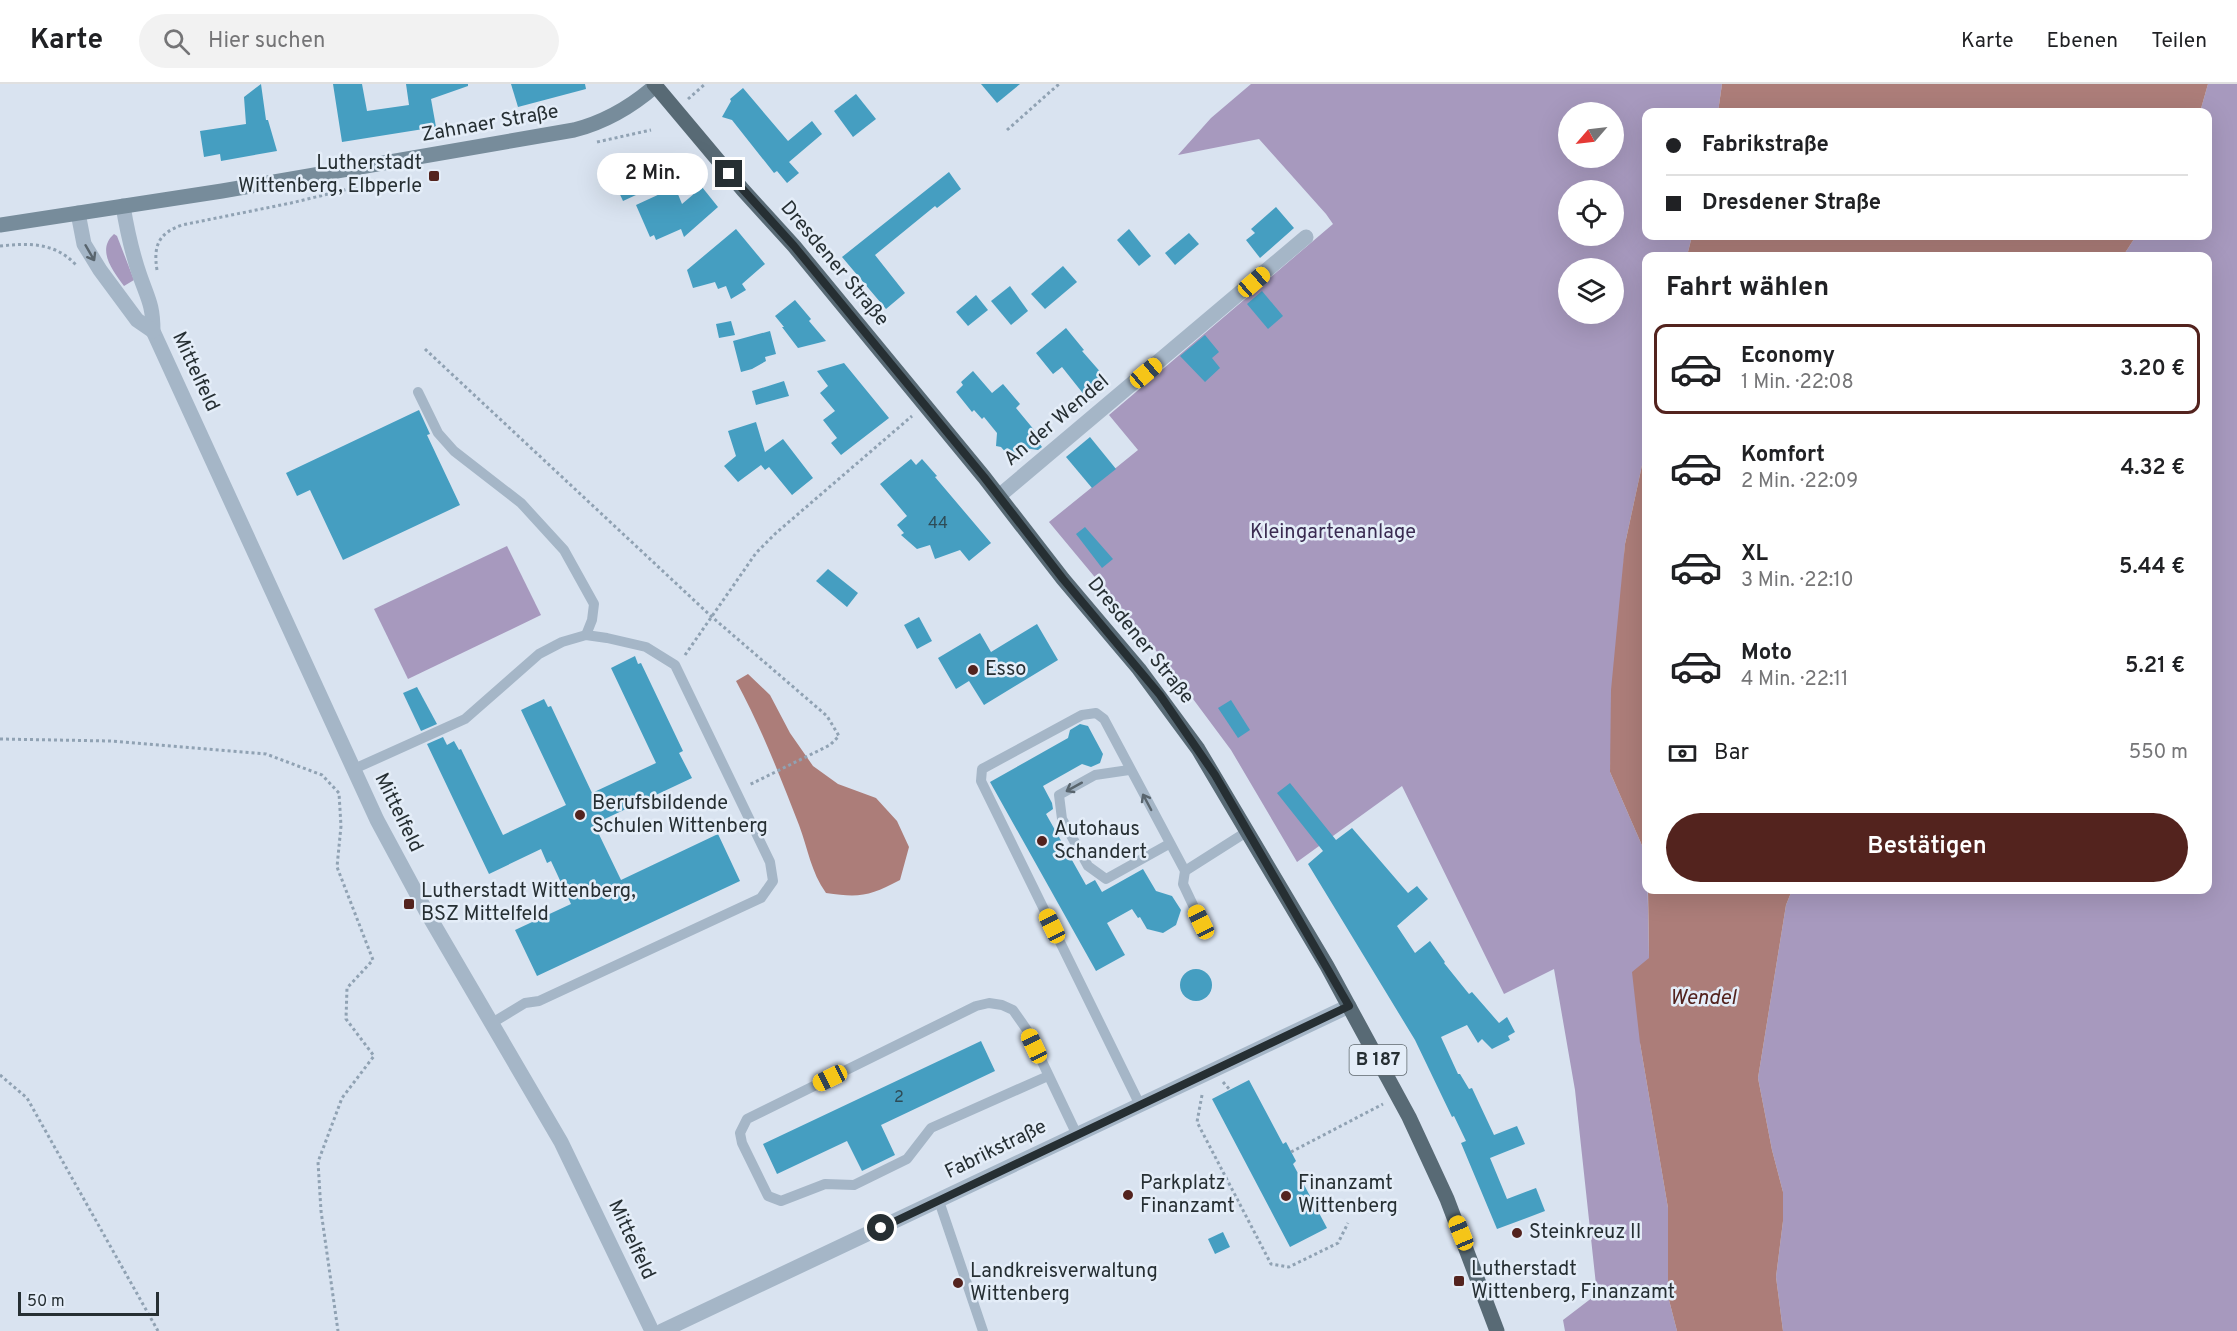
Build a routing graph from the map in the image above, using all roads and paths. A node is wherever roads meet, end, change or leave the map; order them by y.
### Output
1 (705, 84) edge
2 (1059, 84) edge
3 (654, 85) edge
4 (675, 109) junction
5 (651, 130) dead end
6 (1008, 130) dead end
7 (591, 143) dead end
8 (371, 183) dead end
9 (123, 206) junction
10 (78, 213) junction
11 (0, 225) edge
12 (1306, 237) dead end
13 (0, 246) edge
14 (81, 271) dead end
15 (158, 273) dead end
16 (153, 331) junction
17 (425, 349) dead end
18 (418, 392) dead end
19 (925, 405) junction
20 (999, 496) junction
21 (712, 617) junction
22 (586, 635) junction
23 (675, 665) junction
24 (0, 739) edge
25 (354, 769) junction
26 (1129, 770) junction
27 (736, 791) junction
28 (1248, 831) junction
29 (1169, 844) junction
30 (1185, 871) junction
31 (1201, 922) dead end
32 (1349, 1006) junction
33 (492, 1023) junction
34 (0, 1075) edge
35 (1048, 1076) junction
36 (1222, 1081) dead end
37 (1230, 1090) dead end
38 (1202, 1091) dead end
39 (1398, 1096) junction
40 (1140, 1105) junction
41 (1077, 1135) junction
42 (1291, 1152) dead end
43 (939, 1201) junction
44 (1348, 1223) dead end
45 (158, 1331) edge
46 (338, 1331) edge
47 (652, 1331) edge
48 (662, 1331) edge
49 (983, 1331) edge
50 (1497, 1331) edge

1 - 4 path
2 - 6 path
3 - 4 main road, Dresdener Straße / B 187
3 - 9 main road, Zahnaer Straße
4 - 19 main road, Dresdener Straße / B 187
5 - 7 path
8 - 15 path
9 - 10 main road, Zahnaer Straße
9 - 16 street, Mittelfeld
10 - 11 main road, Zahnaer Straße
10 -> 16 street, Mittelfeld
12 - 20 street, An der Wendel
13 - 14 path
16 - 25 street, Mittelfeld
17 - 21 path
18 - 22 lane
19 - 20 main road, Dresdener Straße / B 187
19 - 21 path
20 - 28 main road, Dresdener Straße / B 187
21 - 23 path
21 - 27 path
22 - 23 lane
22 - 25 lane
23 - 27 lane
24 - 46 path
25 - 33 street, Mittelfeld
29 -> 26 lane
26 -> 29 lane
26 - 40 lane
27 - 33 lane
28 - 30 lane
28 - 32 main road, Dresdener Straße / B 187
29 - 30 lane
30 - 31 lane
32 - 39 main road, Dresdener Straße / B 187
32 - 40 street, Fabrikstraße
33 - 47 street, Mittelfeld
34 - 45 path
35 - 35 lane
35 - 41 lane
36 - 37 path
38 - 44 path
39 - 42 path
39 - 50 main road, Dresdener Straße / B 187
40 - 41 street, Fabrikstraße
41 - 43 street, Fabrikstraße
43 - 48 street, Fabrikstraße
43 - 49 lane

